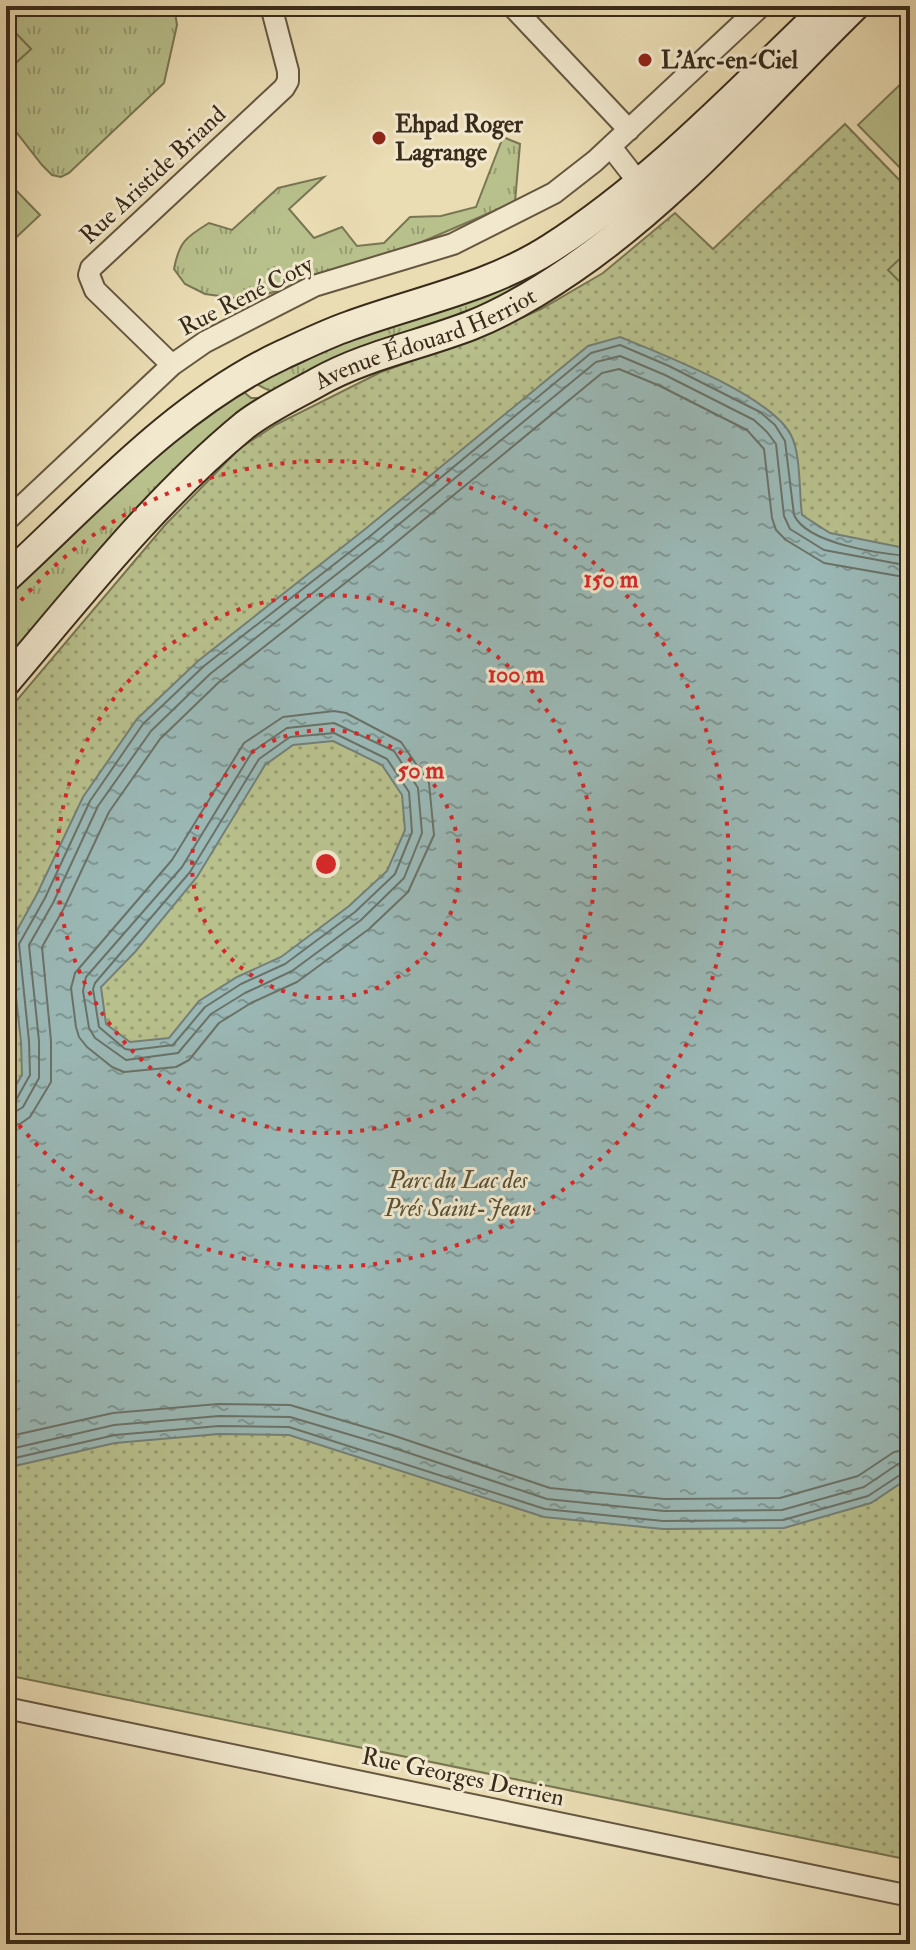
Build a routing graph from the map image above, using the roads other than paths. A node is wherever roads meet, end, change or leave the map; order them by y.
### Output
1 (271, 6) edge
2 (512, 6) edge
3 (761, 6) edge
4 (828, 6) edge
5 (855, 6) edge
6 (629, 130) junction
7 (611, 147) junction
8 (639, 183) junction
9 (172, 365) junction
10 (6, 521) edge
11 (6, 578) edge
12 (6, 682) edge
13 (6, 1708) edge
14 (910, 1896) edge

1 - 9 street, Rue Aristide Briand
2 - 6 street
3 - 6 street, Rue René Coty
4 - 8 main road, Avenue Édouard Herriot
5 - 12 main road, Avenue Édouard Herriot
6 - 7 street, Rue René Coty
7 - 8 street
7 - 9 street, Rue René Coty
8 - 11 main road, Avenue Édouard Herriot
9 - 10 street, Rue René Coty
13 - 14 street, Rue Georges Derrien

